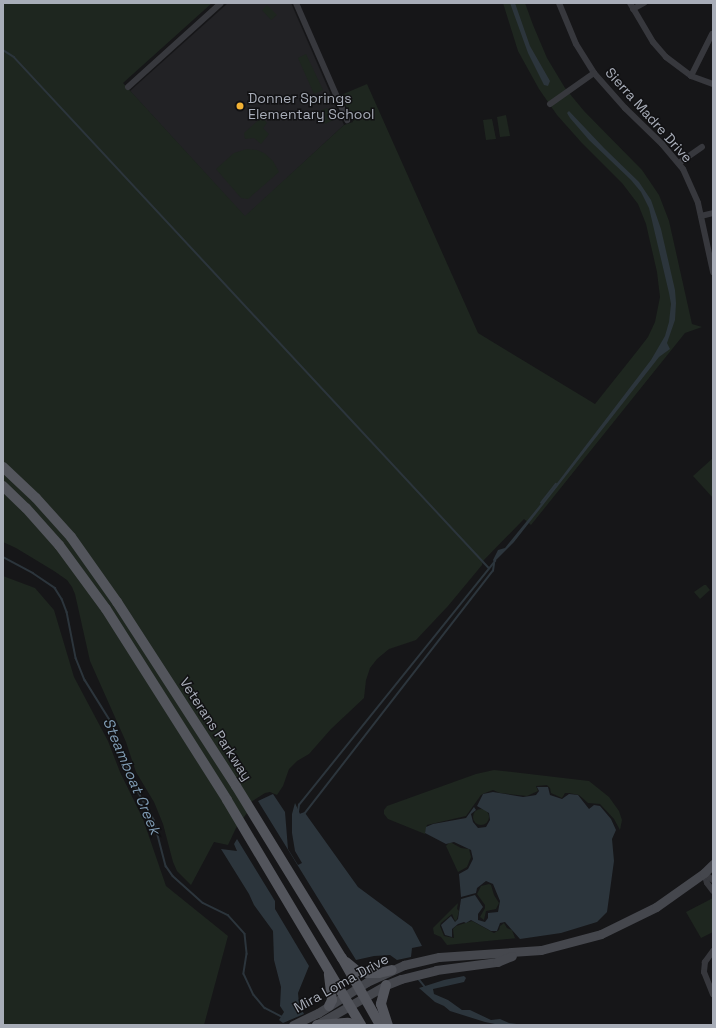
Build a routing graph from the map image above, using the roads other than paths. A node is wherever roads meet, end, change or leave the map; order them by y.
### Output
1 (221, 3) edge
2 (296, 3) edge
3 (559, 3) edge
4 (630, 3) edge
5 (644, 3) edge
6 (633, 9) junction
7 (712, 34) dead end
8 (594, 73) junction
9 (692, 76) junction
10 (713, 84) edge
11 (128, 87) dead end
12 (550, 104) dead end
13 (347, 120) dead end
14 (702, 147) dead end
15 (679, 163) junction
16 (713, 213) edge
17 (701, 216) junction
18 (713, 272) edge
19 (3, 467) edge
20 (3, 486) edge
21 (713, 864) edge
22 (704, 873) junction
23 (713, 880) edge
24 (713, 890) edge
25 (713, 951) edge
26 (521, 953) junction
27 (342, 958) junction
28 (328, 968) junction
29 (392, 970) junction
30 (386, 985) junction
31 (358, 988) junction
32 (713, 994) edge
33 (345, 996) junction
34 (364, 998) junction
35 (328, 1006) junction
36 (351, 1006) junction
37 (293, 1025) edge
38 (316, 1025) edge
39 (360, 1025) edge
40 (380, 1025) edge
41 (388, 1025) edge

1 - 11 street
2 - 13 street
3 - 8 street, Sierra Madre Drive
4 - 6 street
5 - 6 street
6 - 9 street
7 - 9 street
8 - 12 street
8 - 15 street, Sierra Madre Drive
9 - 10 street
14 - 15 street
15 - 17 street, Sierra Madre Drive
16 - 17 street
17 - 18 street, Sierra Madre Drive
19 - 27 main road, Veterans Parkway
20 - 28 main road, Veterans Parkway
21 - 22 main road, Mira Loma Drive
22 - 23 street
22 - 24 street
22 - 26 main road, Mira Loma Drive
25 - 32 street
26 - 29 main road, Mira Loma Drive
26 - 30 main road, Mira Loma Drive
27 - 29 main road
27 - 31 main road, Veterans Parkway
28 - 33 main road, Veterans Parkway
28 - 35 main road
29 - 31 main road, Mira Loma Drive
30 - 34 main road, Mira Loma Drive
30 - 41 main road
31 - 33 main road, Mira Loma Drive
31 - 34 main road, Veterans Parkway
33 - 35 main road, Mira Loma Drive
33 - 36 main road, Veterans Parkway
34 - 36 main road, Mira Loma Drive
34 - 40 main road, Veterans Parkway
35 - 37 main road, Mira Loma Drive
36 - 38 main road, Mira Loma Drive
36 - 39 main road, Veterans Parkway
38 - 39 main road

